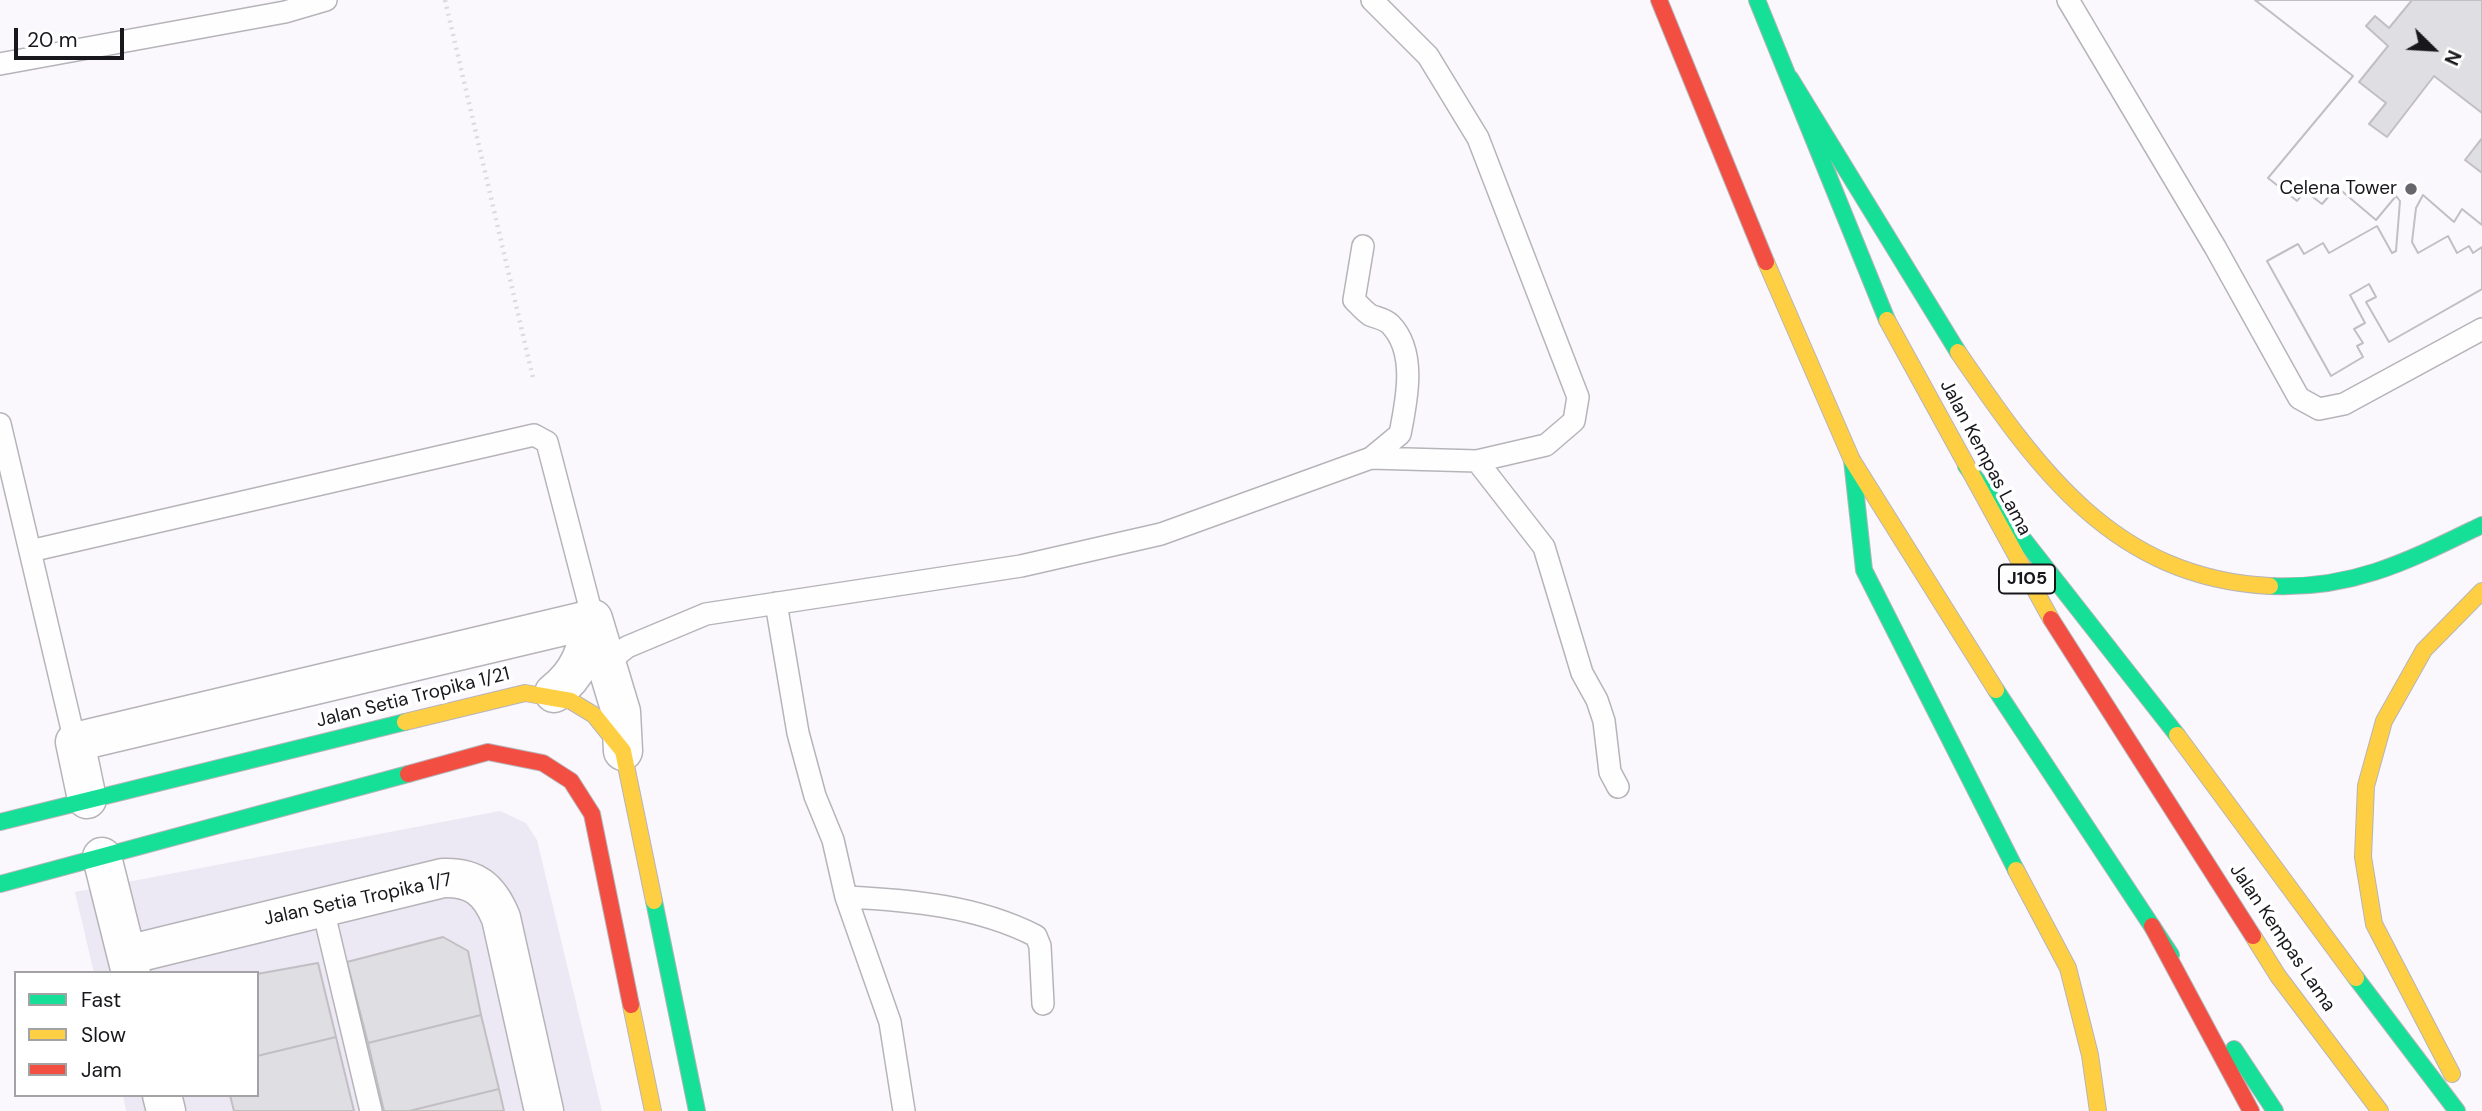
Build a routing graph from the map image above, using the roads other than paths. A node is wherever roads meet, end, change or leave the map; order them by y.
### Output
1 (326, 0) edge
2 (1372, 0) edge
3 (1658, 0) edge
4 (1757, 0) edge
5 (2068, 0) edge
6 (281, 6) edge
7 (0, 64) edge
8 (1790, 78) junction
9 (1363, 246) dead end
10 (2482, 329) edge
11 (0, 424) edge
12 (1371, 458) junction
13 (1852, 460) junction
14 (1477, 461) junction
15 (1966, 466) junction
16 (2482, 525) edge
17 (30, 551) junction
18 (2482, 591) edge
19 (776, 603) junction
20 (593, 619) junction
21 (606, 664) junction
22 (554, 693) junction
23 (75, 742) junction
24 (623, 751) junction
25 (1618, 787) dead end
26 (0, 822) edge
27 (95, 831) junction
28 (0, 884) edge
29 (846, 897) junction
30 (323, 905) junction
31 (2152, 926) junction
32 (129, 964) edge
33 (1042, 1004) dead end
34 (2464, 1091) dead end
35 (371, 1111) edge
36 (544, 1111) edge
37 (653, 1111) edge
38 (697, 1111) edge
39 (904, 1111) edge
40 (2098, 1111) edge
41 (2251, 1111) edge
42 (2275, 1111) edge
43 (2380, 1111) edge
44 (2457, 1111) edge

1 - 6 lane
2 - 14 lane
3 - 13 main road
4 - 8 main road, Jalan Kempas Lama / J105
5 - 10 lane
6 - 7 lane
8 - 15 main road, Jalan Kempas Lama / J105
8 - 16 main road
9 - 12 lane
11 - 17 lane
12 - 14 lane
12 - 19 lane
13 - 31 main road
13 - 40 main road
14 - 25 lane
15 - 43 main road, Jalan Kempas Lama / J105
15 - 44 main road
17 - 20 lane
17 - 23 lane
18 - 34 main road
19 - 21 lane
19 - 29 lane
20 - 21 street
20 - 22 street
20 - 23 street
21 - 24 street
22 - 24 main road, Jalan Setia Tropika 1/21
22 - 27 main road, Jalan Setia Tropika 1/21
23 - 27 street
24 - 38 main road, Jalan Setia Tropika 1/21
26 - 27 main road, Jalan Setia Tropika 1/21
27 - 28 main road, Jalan Setia Tropika 1/21
27 - 32 street
27 - 37 main road, Jalan Setia Tropika 1/21
29 - 33 lane
29 - 39 lane
30 - 32 street, Jalan Setia Tropika 1/7
30 - 35 lane
30 - 36 street, Jalan Setia Tropika 1/7
31 - 41 main road
31 - 42 main road

